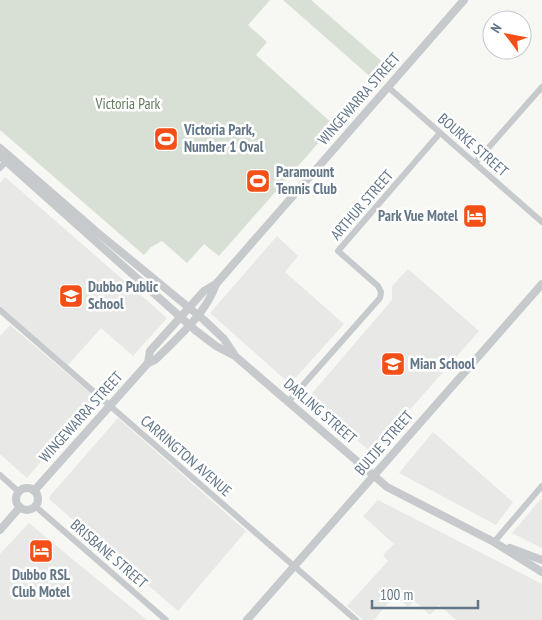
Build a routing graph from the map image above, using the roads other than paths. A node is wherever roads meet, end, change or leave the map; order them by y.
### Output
1 (464, 0) edge
2 (388, 87) junction
3 (542, 87) edge
4 (440, 133) junction
5 (3, 156) edge
6 (475, 163) junction
7 (542, 222) edge
8 (216, 284) junction
9 (542, 284) edge
10 (189, 308) junction
11 (0, 310) edge
12 (198, 315) junction
13 (181, 316) junction
14 (190, 324) junction
15 (235, 356) junction
16 (148, 363) junction
17 (288, 402) junction
18 (109, 406) junction
19 (0, 475) edge
20 (374, 476) junction
21 (542, 486) edge
22 (34, 490) junction
23 (19, 492) junction
24 (35, 506) junction
25 (20, 507) junction
26 (0, 530) edge
27 (494, 542) junction
28 (542, 560) edge
29 (294, 566) junction
30 (542, 572) edge
31 (166, 620) edge
32 (247, 620) edge
33 (356, 620) edge

1 - 2 street, WINGEWARRA STREET
2 - 4 street, BOURKE STREET
2 - 8 street, WINGEWARRA STREET
3 - 6 street
4 - 6 street, BOURKE STREET
4 - 17 street, ARTHUR STREET
5 - 10 street, DARLING STREET
5 - 13 street, DARLING STREET
6 - 7 street, BOURKE STREET
8 - 10 street, WINGEWARRA STREET
8 - 12 street, WINGEWARRA STREET
9 - 20 street, BULTJE STREET
10 - 12 street, DARLING STREET
10 - 13 street, WINGEWARRA STREET
11 - 18 street, CARRINGTON AVENUE
12 - 14 street, WINGEWARRA STREET
12 - 15 street, DARLING STREET
13 - 14 street, DARLING STREET
13 - 16 street, WINGEWARRA STREET
14 - 15 street, DARLING STREET
14 - 16 street, WINGEWARRA STREET
15 - 17 street, DARLING STREET
16 - 18 street, WINGEWARRA STREET
17 - 20 street, DARLING STREET
18 - 22 street, WINGEWARRA STREET
18 - 29 street, CARRINGTON AVENUE
19 - 23 street
20 - 27 street, DARLING STREET
20 - 29 street, BULTJE STREET
21 - 27 street
22 - 23 street
22 - 24 street
23 - 25 street
24 - 25 street
24 - 31 street, BRISBANE STREET
25 - 26 street
27 - 28 street, DARLING STREET
27 - 30 street, DARLING STREET
29 - 32 street, BULTJE STREET
29 - 33 street, CARRINGTON AVENUE

